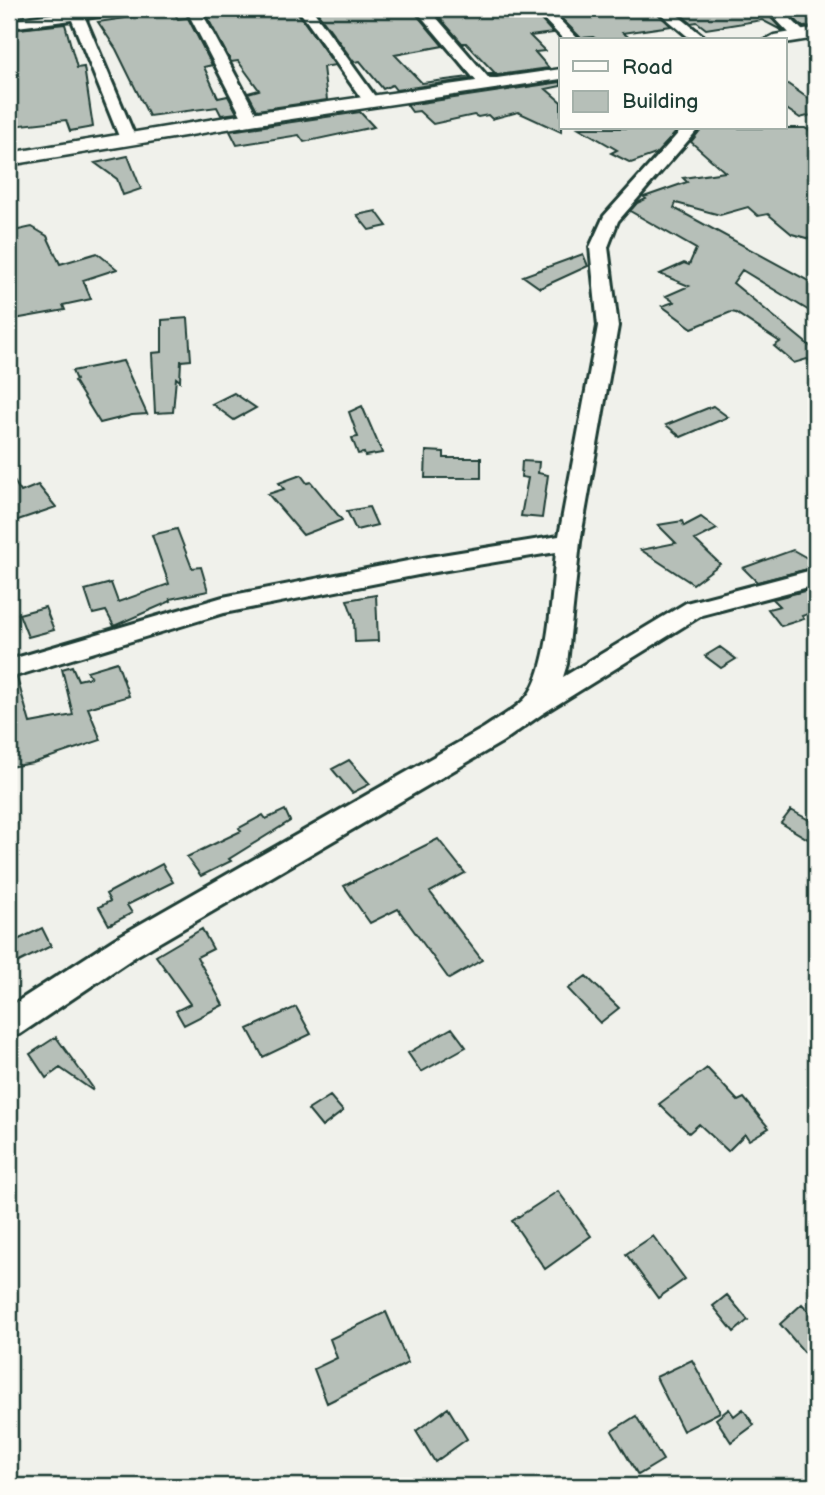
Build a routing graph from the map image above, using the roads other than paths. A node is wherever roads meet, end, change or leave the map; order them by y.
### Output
1 (122, 9) edge
2 (193, 9) edge
3 (305, 9) edge
4 (422, 9) edge
5 (541, 9) edge
6 (662, 9) edge
7 (773, 9) edge
8 (76, 12) edge
9 (9, 24) edge
10 (799, 37) edge
11 (570, 38) edge
12 (698, 38) edge
13 (559, 74) edge
14 (488, 86) junction
15 (371, 102) junction
16 (251, 119) junction
17 (689, 130) edge
18 (128, 139) junction
19 (9, 159) edge
20 (569, 542) junction
21 (816, 577) edge
22 (9, 669) edge
23 (533, 707) junction
24 (9, 1024) edge

1 - 8 street
2 - 16 street
3 - 15 street
4 - 14 street
5 - 11 street
6 - 12 street
7 - 10 street
8 - 9 street
8 - 18 street
13 - 14 street
14 - 15 street
15 - 16 street
16 - 18 street
17 - 20 street
18 - 19 street
20 - 22 street
20 - 23 street
21 - 23 street
23 - 24 street

